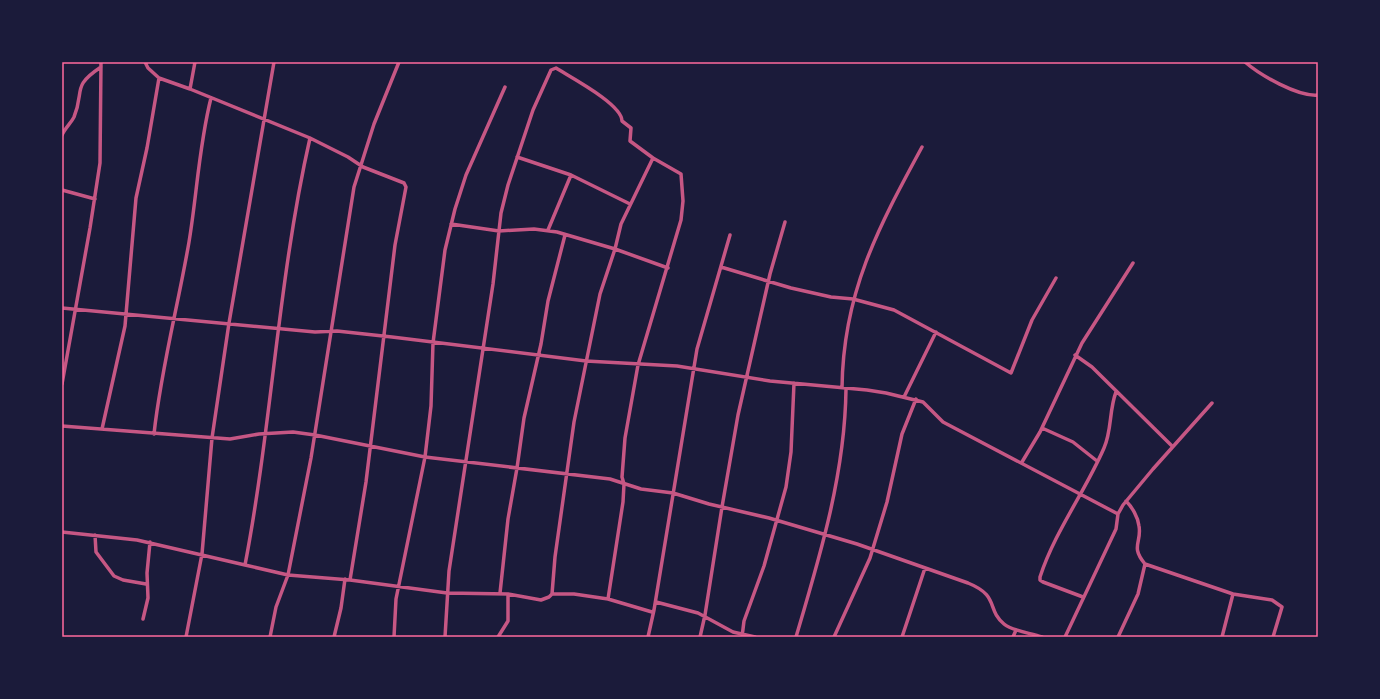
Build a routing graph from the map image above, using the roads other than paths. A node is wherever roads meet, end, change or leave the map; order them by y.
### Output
1 (101, 62) edge
2 (145, 62) edge
3 (195, 62) edge
4 (274, 62) edge
5 (400, 62) edge
6 (1245, 62) edge
7 (101, 67) junction
8 (159, 78) junction
9 (505, 87) dead end
10 (190, 89) junction
11 (1318, 95) edge
12 (211, 98) junction
13 (264, 119) junction
14 (62, 135) edge
15 (310, 138) junction
16 (922, 147) dead end
17 (518, 157) junction
18 (653, 158) junction
19 (360, 165) junction
20 (571, 176) junction
21 (62, 190) edge
22 (95, 199) junction
23 (630, 204) junction
24 (785, 222) dead end
25 (451, 224) junction
26 (548, 230) junction
27 (499, 231) junction
28 (565, 235) junction
29 (730, 235) dead end
30 (615, 249) junction
31 (1133, 264) dead end
32 (721, 267) junction
33 (668, 268) junction
34 (1056, 278) dead end
35 (768, 282) junction
36 (853, 299) junction
37 (62, 308) edge
38 (76, 308) junction
39 (126, 313) junction
40 (175, 318) junction
41 (229, 323) junction
42 (279, 327) junction
43 (331, 331) junction
44 (936, 332) junction
45 (384, 336) junction
46 (433, 343) junction
47 (483, 349) junction
48 (538, 356) junction
49 (1075, 356) junction
50 (586, 361) junction
51 (638, 365) junction
52 (694, 369) junction
53 (748, 378) junction
54 (794, 383) junction
55 (62, 384) edge
56 (844, 388) junction
57 (1116, 392) junction
58 (904, 397) junction
59 (916, 399) junction
60 (1212, 403) dead end
61 (62, 426) edge
62 (1042, 428) junction
63 (102, 429) junction
64 (266, 433) junction
65 (154, 434) junction
66 (315, 435) junction
67 (212, 438) junction
68 (1172, 446) junction
69 (370, 447) junction
70 (425, 458) junction
71 (1097, 461) junction
72 (466, 462) junction
73 (1022, 462) junction
74 (517, 468) junction
75 (567, 474) junction
76 (624, 484) junction
77 (673, 493) junction
78 (1082, 494) junction
79 (1126, 501) junction
80 (722, 507) junction
81 (1118, 514) junction
82 (777, 520) junction
83 (62, 532) edge
84 (95, 535) junction
85 (826, 535) junction
86 (150, 542) junction
87 (872, 549) junction
88 (202, 554) junction
89 (1145, 564) junction
90 (245, 565) junction
91 (925, 568) junction
92 (288, 575) junction
93 (345, 580) junction
94 (350, 580) junction
95 (146, 584) junction
96 (400, 586) junction
97 (447, 593) junction
98 (500, 593) junction
99 (508, 594) junction
100 (552, 594) junction
101 (1232, 594) junction
102 (1083, 597) junction
103 (608, 599) junction
104 (656, 602) junction
105 (652, 612) junction
106 (705, 615) junction
107 (143, 619) dead end
108 (1016, 630) junction
109 (743, 636) edge
110 (186, 637) edge
111 (270, 637) edge
112 (334, 637) edge
113 (394, 637) edge
114 (445, 637) edge
115 (498, 637) edge
116 (648, 637) edge
117 (700, 637) edge
118 (755, 637) edge
119 (796, 637) edge
120 (834, 637) edge
121 (902, 637) edge
122 (1013, 637) edge
123 (1042, 637) edge
124 (1065, 637) edge
125 (1118, 637) edge
126 (1222, 637) edge
127 (1273, 637) edge

1 - 7 street
2 - 8 street
3 - 10 street
4 - 13 street
5 - 19 street
6 - 11 street
7 - 14 street
7 - 22 street
8 - 10 street
8 - 39 street
9 - 25 street
10 - 12 street
12 - 13 street
12 - 40 street
13 - 15 street
13 - 41 street
15 - 19 street
15 - 42 street
16 - 36 street
17 - 18 street
17 - 20 street
17 - 27 street
18 - 23 street
18 - 33 street
19 - 43 street
19 - 45 street
20 - 23 street
20 - 26 street
21 - 22 street
22 - 38 street
23 - 30 street
24 - 35 street
25 - 27 street
25 - 46 street
26 - 27 street
26 - 28 street
27 - 47 street
28 - 30 street
28 - 48 street
29 - 32 street
30 - 33 street
30 - 50 street
31 - 49 street
32 - 35 street
32 - 52 street
33 - 51 street
34 - 44 street
35 - 36 street
35 - 53 street
36 - 44 street
36 - 56 street
37 - 38 street
38 - 39 street
38 - 55 street
39 - 40 street
39 - 63 street
40 - 41 street
40 - 65 street
41 - 42 street
41 - 67 street
42 - 43 street
42 - 64 street
43 - 45 street
43 - 66 street
44 - 58 street
45 - 46 street
45 - 69 street
46 - 47 street
46 - 70 street
47 - 48 street
47 - 72 street
48 - 50 street
48 - 74 street
49 - 57 street
49 - 62 street
50 - 51 street
50 - 75 street
51 - 52 street
51 - 76 street
52 - 53 street
52 - 77 street
53 - 54 street
53 - 80 street
54 - 56 street
54 - 82 street
56 - 58 street
56 - 85 street
57 - 68 street
57 - 71 street
58 - 59 street
59 - 73 street
59 - 87 street
60 - 68 street
61 - 63 street
62 - 71 street
62 - 73 street
63 - 65 street
64 - 66 street
64 - 67 street
64 - 90 street
65 - 67 street
66 - 69 street
66 - 92 street
67 - 88 street
68 - 79 street
69 - 70 street
69 - 94 street
70 - 72 street
70 - 96 street
71 - 78 street
72 - 74 street
72 - 97 street
73 - 78 street
74 - 75 street
74 - 98 street
75 - 76 street
75 - 100 street
76 - 77 street
76 - 103 street
77 - 80 street
77 - 104 street
78 - 81 street
78 - 102 street
79 - 81 street
79 - 89 street
80 - 82 street
80 - 106 street
81 - 102 street
82 - 85 street
82 - 109 street
83 - 84 street
84 - 86 street
84 - 95 street
85 - 87 street
85 - 119 street
86 - 88 street
86 - 95 street
87 - 91 street
87 - 120 street
88 - 90 street
88 - 110 street
89 - 101 street
89 - 125 street
90 - 92 street
91 - 108 street
91 - 121 street
92 - 93 street
92 - 111 street
93 - 94 street
93 - 112 street
94 - 96 street
95 - 107 street
96 - 97 street
96 - 113 street
97 - 98 street
97 - 114 street
98 - 99 street
99 - 100 street
99 - 115 street
100 - 103 street
101 - 126 street
101 - 127 street
102 - 124 street
103 - 105 street
104 - 105 street
104 - 106 street
105 - 116 street
106 - 109 street
106 - 117 street
108 - 122 street
108 - 123 street
109 - 118 street

